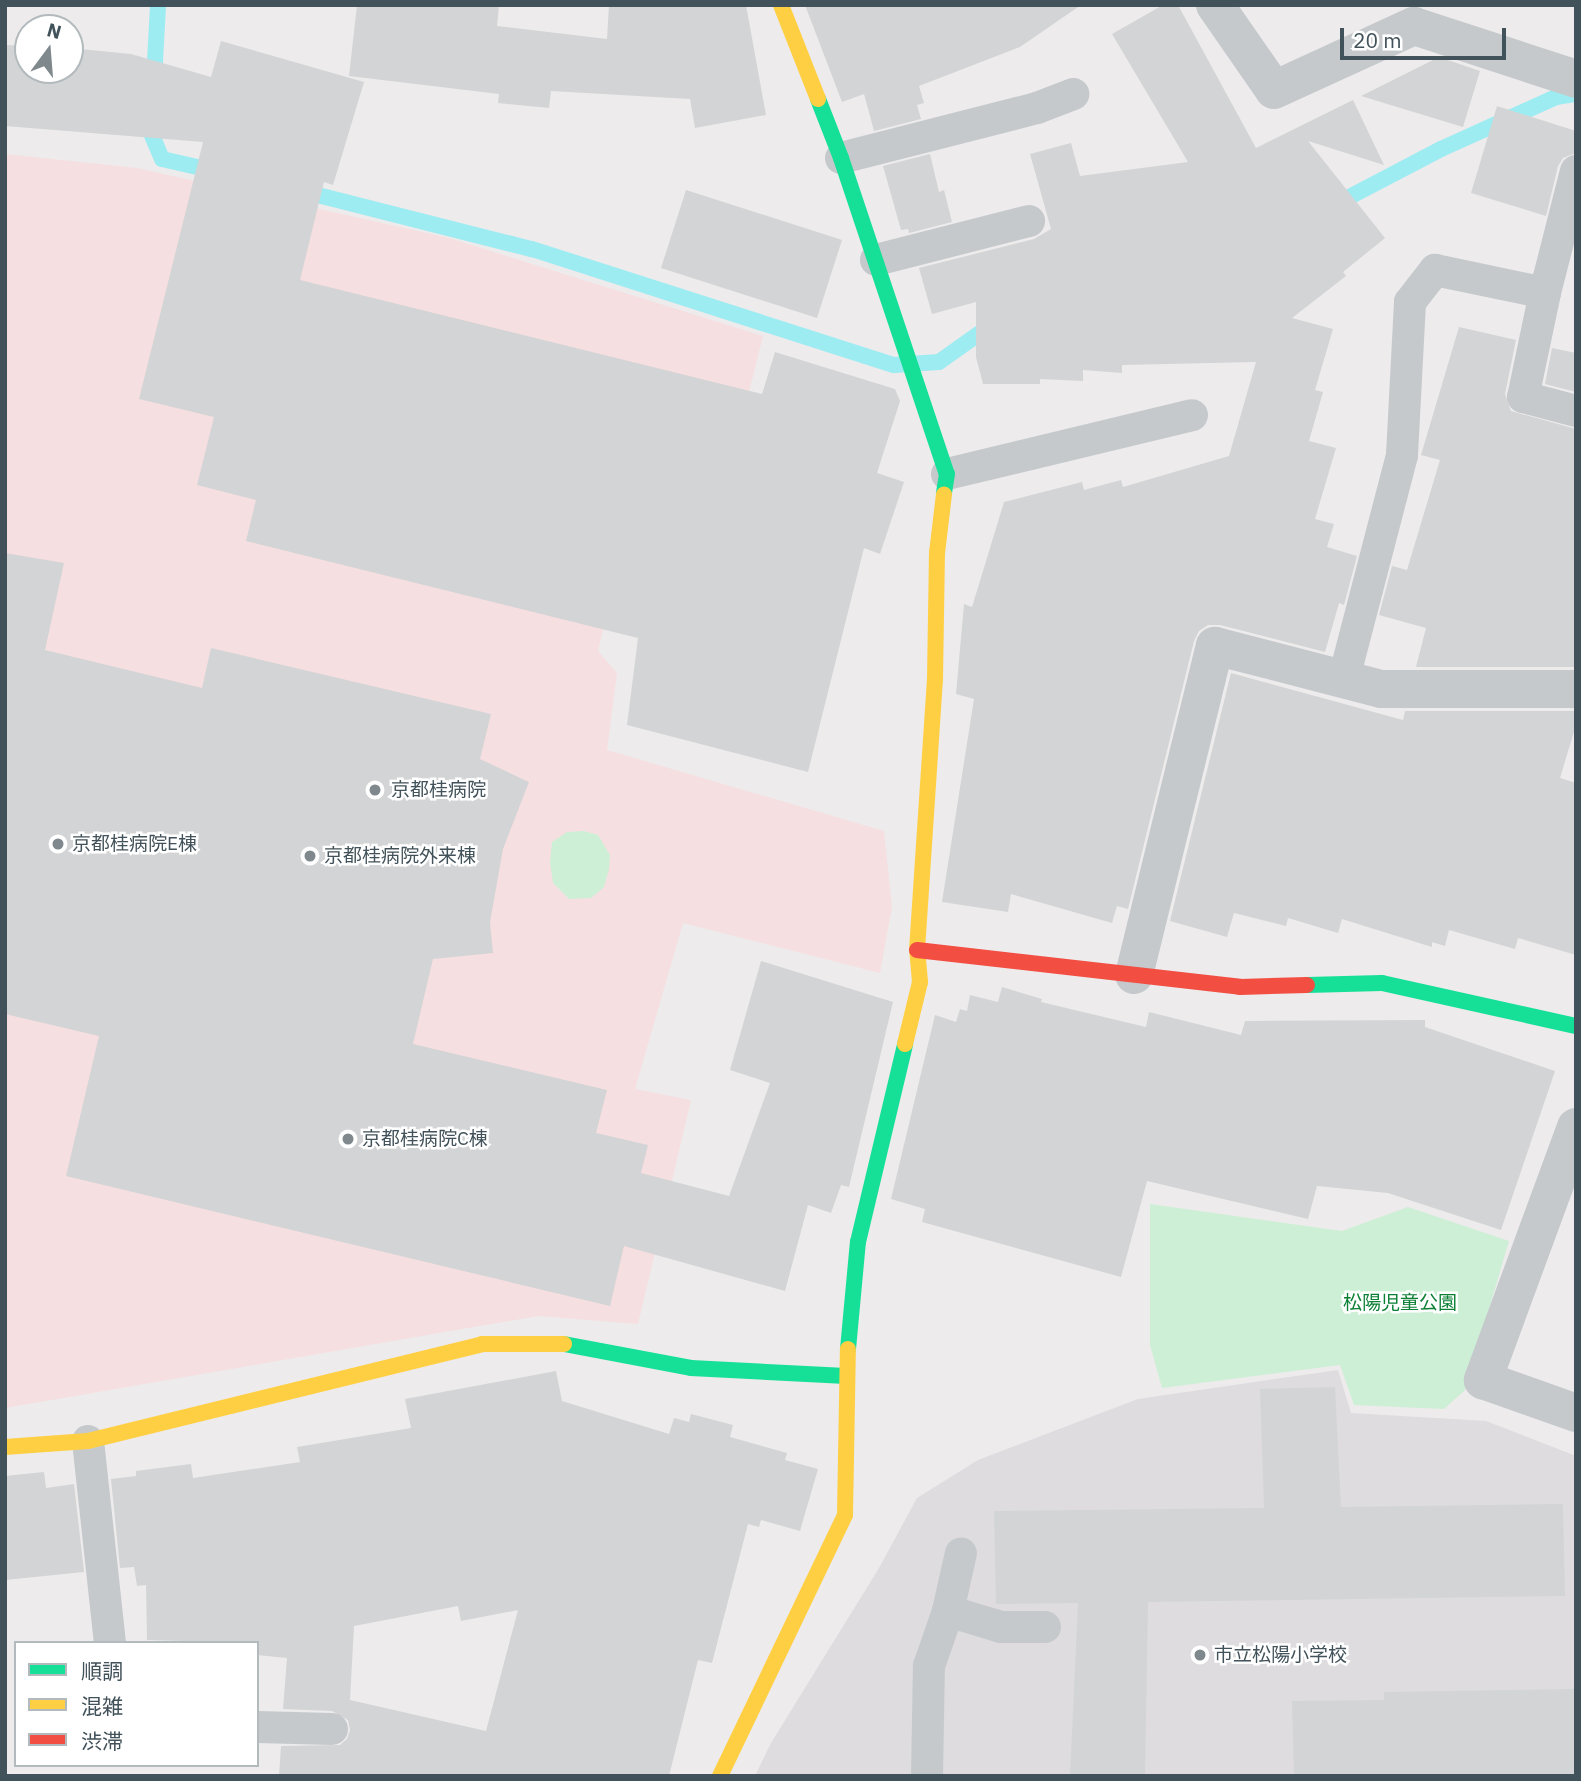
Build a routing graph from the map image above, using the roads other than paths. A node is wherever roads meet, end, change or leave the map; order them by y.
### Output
1 (781, 5) edge
2 (1215, 5) edge
3 (1417, 16) edge
4 (1576, 79) edge
5 (1073, 94) dead end
6 (841, 158) junction
7 (1576, 171) edge
8 (1029, 221) dead end
9 (876, 260) junction
10 (1545, 293) junction
11 (1576, 411) edge
12 (1192, 415) dead end
13 (947, 474) junction
14 (1344, 678) junction
15 (1576, 689) edge
16 (917, 950) junction
17 (1134, 975) junction
18 (1576, 1026) edge
19 (1576, 1127) edge
20 (846, 1376) junction
21 (1576, 1413) edge
22 (88, 1441) junction
23 (5, 1447) edge
24 (961, 1553) dead end
25 (948, 1611) junction
26 (1045, 1627) dead end
27 (110, 1641) edge
28 (259, 1727) edge
29 (332, 1729) dead end
30 (720, 1776) edge
31 (927, 1776) edge

1 - 6 street
2 - 3 street
3 - 4 street
5 - 6 lane
6 - 9 street
7 - 10 lane
8 - 9 lane
9 - 13 street
10 - 11 lane
10 - 14 lane
12 - 13 lane
13 - 16 street
14 - 15 street
14 - 17 street
16 - 17 street
16 - 20 street
17 - 18 street
19 - 21 street
20 - 22 street
20 - 30 street
22 - 23 street
22 - 27 lane
24 - 25 lane
25 - 26 lane
25 - 31 lane
28 - 29 lane

